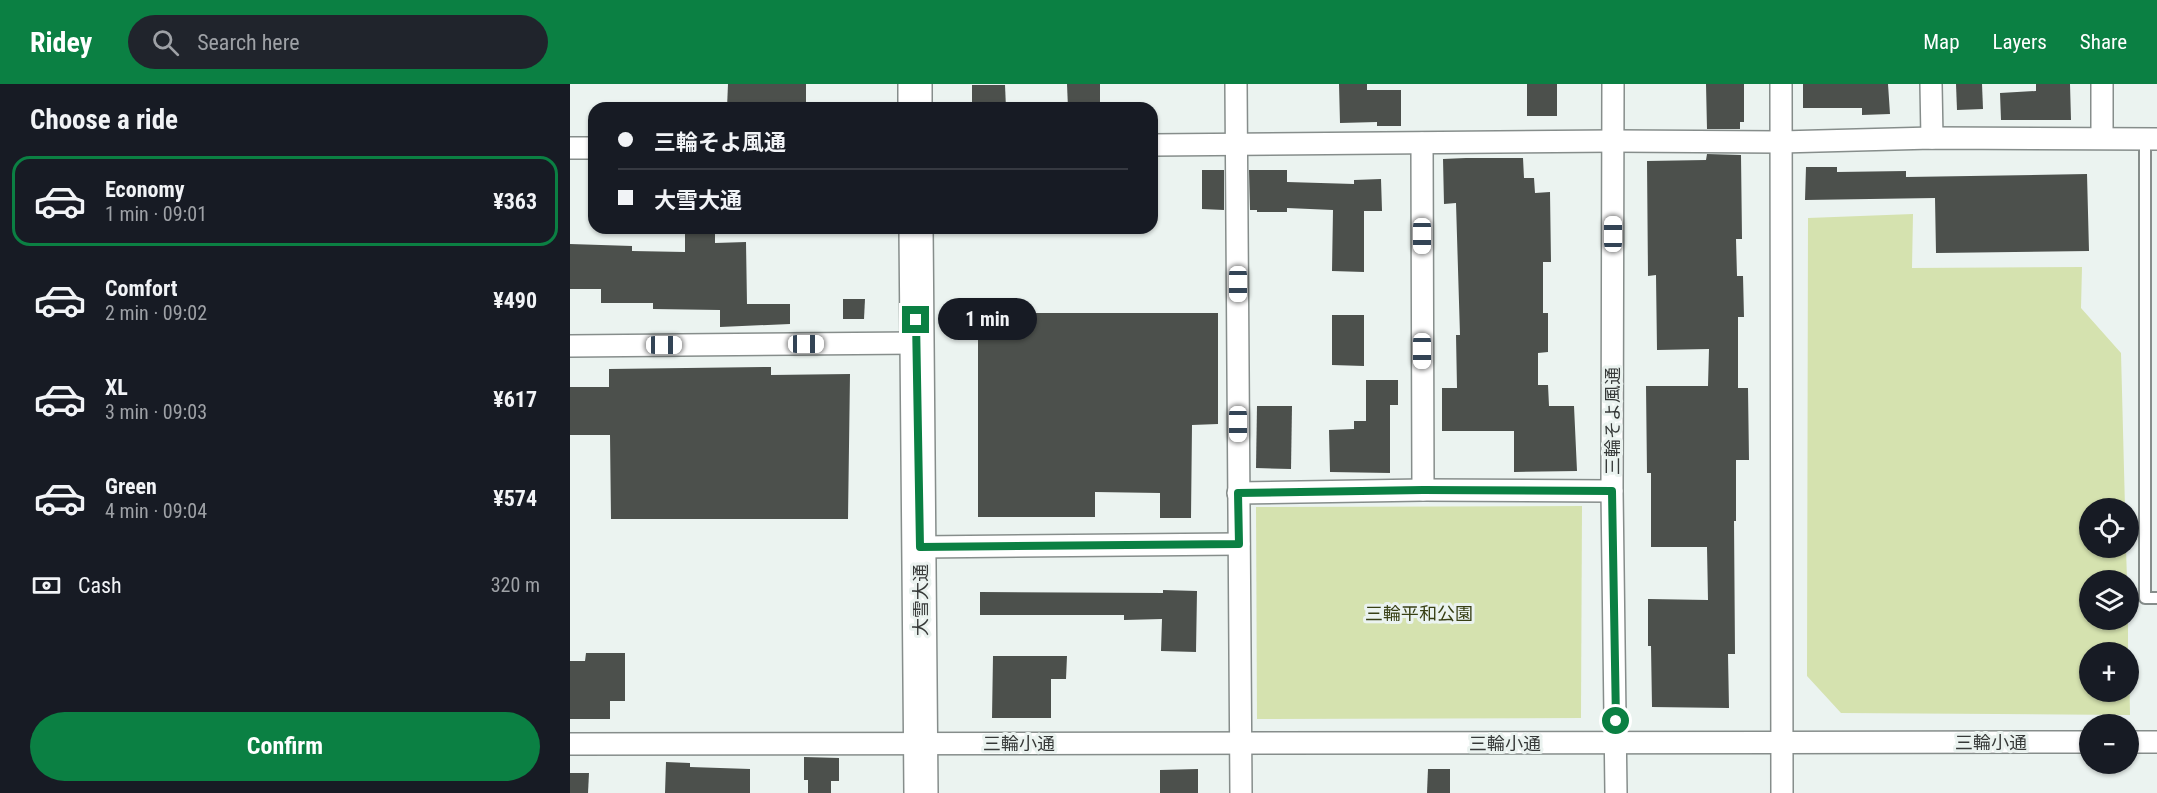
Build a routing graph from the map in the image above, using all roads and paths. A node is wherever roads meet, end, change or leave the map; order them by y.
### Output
1 (915, 84) edge
2 (1236, 84) edge
3 (1613, 84) edge
4 (1781, 84) edge
5 (1931, 84) edge
6 (2102, 84) edge
7 (915, 102) edge
8 (1932, 138) junction
9 (2102, 138) junction
10 (2151, 139) edge
11 (1614, 141) junction
12 (1781, 142) junction
13 (1422, 143) junction
14 (1158, 145) edge
15 (1237, 145) junction
16 (588, 147) edge
17 (570, 148) edge
18 (916, 234) edge
19 (916, 343) junction
20 (570, 346) edge
21 (1423, 490) junction
22 (1612, 491) junction
23 (1238, 493) junction
24 (1239, 544) junction
25 (920, 547) junction
26 (2157, 598) edge
27 (1242, 742) junction
28 (2079, 742) edge
29 (2139, 742) edge
30 (2157, 742) edge
31 (1782, 743) junction
32 (570, 744) edge
33 (921, 744) junction
34 (1616, 744) junction
35 (921, 793) edge
36 (1242, 793) edge
37 (1616, 793) edge
38 (1782, 793) edge

1 - 7 highway
2 - 15 street
3 - 11 street, 三輪そよ風通
4 - 12 street
5 - 8 street
6 - 9 street
8 - 9 street
8 - 12 street
9 - 10 street
10 - 26 lane
11 - 12 street
11 - 13 street
11 - 22 street, 三輪そよ風通
12 - 31 street
13 - 15 street
13 - 21 street
14 - 15 street
15 - 23 street
16 - 17 street
18 - 19 highway, 大雪大通
19 - 20 street
19 - 25 highway, 大雪大通
21 - 22 street
21 - 23 street
22 - 34 street, 三輪そよ風通
23 - 24 street
24 - 25 street
24 - 27 street
25 - 33 highway, 大雪大通
27 - 33 street, 三輪小通
27 - 34 street, 三輪小通
27 - 36 street
28 - 31 street, 三輪小通
29 - 30 street
31 - 34 street, 三輪小通
31 - 38 street
32 - 33 street, 三輪小通
33 - 35 highway, 大雪大通
34 - 37 street, 三輪そよ風通

